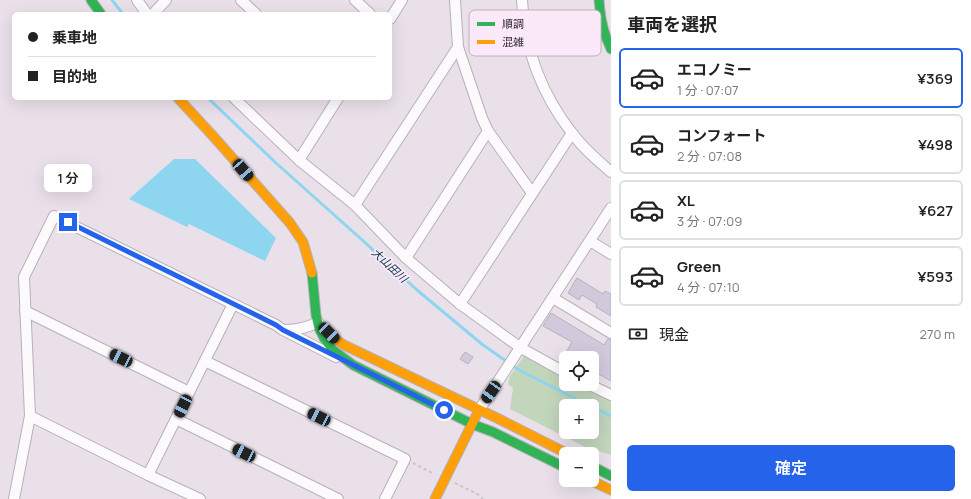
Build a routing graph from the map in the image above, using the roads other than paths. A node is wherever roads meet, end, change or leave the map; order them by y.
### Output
1 (91, 0) edge
2 (137, 0) edge
3 (166, 0) edge
4 (241, 0) edge
5 (356, 0) edge
6 (402, 0) edge
7 (455, 0) edge
8 (522, 0) edge
9 (599, 0) edge
10 (523, 10) edge
11 (601, 10) edge
12 (100, 12) edge
13 (146, 12) edge
14 (155, 12) edge
15 (254, 12) edge
16 (368, 12) edge
17 (601, 13) edge
18 (392, 16) edge
19 (458, 47) junction
20 (611, 49) edge
21 (531, 56) edge
22 (180, 100) edge
23 (236, 100) edge
24 (337, 100) edge
25 (488, 131) junction
26 (572, 133) junction
27 (299, 160) junction
28 (611, 172) edge
29 (532, 193) junction
30 (355, 205) junction
31 (611, 208) edge
32 (590, 241) junction
33 (611, 254) edge
34 (406, 258) junction
35 (553, 298) junction
36 (233, 304) junction
37 (460, 304) junction
38 (25, 311) junction
39 (317, 318) junction
40 (283, 330) junction
41 (611, 333) edge
42 (521, 348) junction
43 (205, 361) junction
44 (353, 365) junction
45 (559, 369) edge
46 (599, 389) edge
47 (189, 392) junction
48 (611, 395) edge
49 (479, 410) junction
50 (30, 416) junction
51 (176, 419) junction
52 (472, 424) junction
53 (559, 450) edge
54 (559, 465) edge
55 (599, 470) edge
56 (148, 475) junction
57 (611, 476) edge
58 (599, 484) edge
59 (611, 490) edge
60 (14, 499) edge
61 (200, 499) edge
62 (338, 499) edge
63 (385, 499) edge
64 (434, 499) edge

1 - 12 street
2 - 13 street
3 - 14 street
4 - 15 street
5 - 16 street
6 - 18 street
7 - 19 street
8 - 10 street
9 - 11 street
17 - 20 street
19 - 25 street
19 - 30 street
21 - 26 street
22 - 39 street
23 - 27 street
24 - 27 street
25 - 29 street
25 - 34 street
26 - 28 street
26 - 29 street
27 - 30 street
29 - 37 street
30 - 34 street
31 - 32 street
32 - 33 street
32 - 35 street
34 - 37 street
35 - 41 street
35 - 42 street
36 - 38 street
36 - 40 street
36 - 43 street
37 - 42 street
38 - 47 street
38 - 50 street
39 - 40 street
39 - 44 street
39 - 49 street
40 - 44 street
42 - 45 street
42 - 49 street
43 - 47 street
43 - 63 street
44 - 52 street
46 - 48 street
47 - 51 street
49 - 52 street
49 - 53 street
50 - 56 street
50 - 60 street
51 - 56 street
51 - 62 street
52 - 54 street
52 - 64 street
55 - 57 street
56 - 61 street
58 - 59 street

